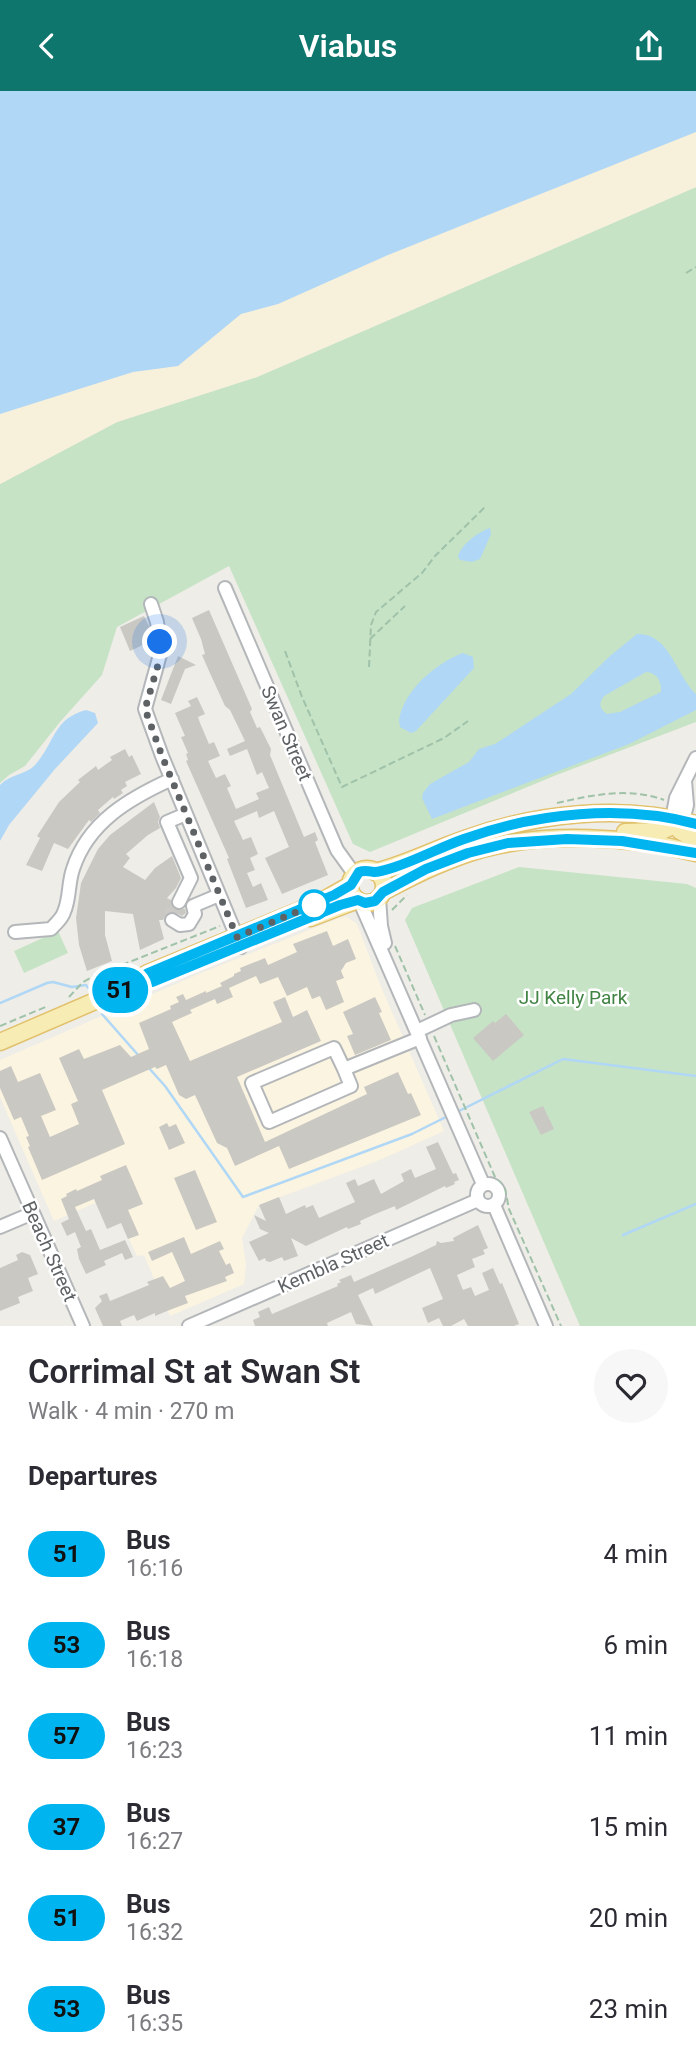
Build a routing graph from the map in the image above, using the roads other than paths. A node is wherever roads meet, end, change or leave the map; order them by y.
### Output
1 (225, 588) dead end
2 (151, 604) dead end
3 (696, 758) edge
4 (172, 779) junction
5 (186, 814) junction
6 (682, 822) edge
7 (567, 839) junction
8 (696, 841) edge
9 (696, 853) edge
10 (375, 872) junction
11 (353, 880) junction
12 (219, 895) junction
13 (381, 895) junction
14 (359, 901) junction
15 (193, 906) junction
16 (172, 920) dead end
17 (15, 932) dead end
18 (239, 942) junction
19 (387, 961) junction
20 (474, 1010) dead end
21 (422, 1031) junction
22 (0, 1042) edge
23 (344, 1069) junction
24 (0, 1138) edge
25 (484, 1184) junction
26 (478, 1200) junction
27 (494, 1205) junction
28 (33, 1213) junction
29 (0, 1227) edge
30 (83, 1326) edge
31 (188, 1326) edge
32 (546, 1326) edge

1 - 11 street, Swan Street
2 - 4 street
3 - 6 street
4 - 5 street
4 - 17 street
5 - 12 street
5 - 15 street
6 - 7 main road
6 - 8 main road
6 - 10 main road
7 - 9 main road
7 - 13 main road
10 - 11 main road
10 - 13 main road
11 - 14 main road
11 - 18 main road
12 - 15 street
12 - 18 street
13 - 14 main road
13 - 19 street
14 - 18 main road
14 - 19 street
15 - 16 street
18 - 22 main road
19 - 21 street
20 - 21 street
21 - 23 street
21 - 25 street
23 - 23 street
24 - 28 street, Beach Street
25 - 26 street
25 - 27 street
26 - 27 street
26 - 31 street, Kembla Street
27 - 32 street
28 - 29 street
28 - 30 street, Beach Street

